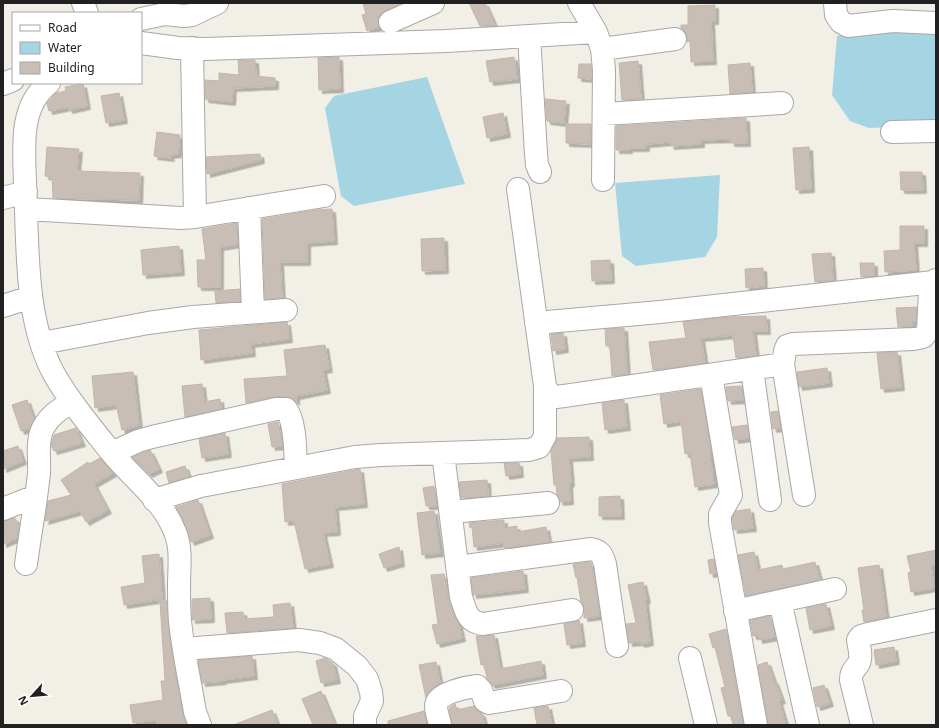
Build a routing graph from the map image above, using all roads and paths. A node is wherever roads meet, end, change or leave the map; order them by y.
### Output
1 (217, 3) edge
2 (433, 3) edge
3 (578, 3) edge
4 (835, 3) edge
5 (142, 19) edge
6 (390, 22) dead end
7 (936, 23) edge
8 (530, 36) junction
9 (675, 39) dead end
10 (599, 40) junction
11 (142, 43) edge
12 (192, 48) junction
13 (43, 85) edge
14 (782, 103) dead end
15 (604, 114) junction
16 (936, 131) edge
17 (892, 132) dead end
18 (540, 172) dead end
19 (603, 180) dead end
20 (518, 189) dead end
21 (324, 196) dead end
22 (3, 198) edge
23 (26, 200) junction
24 (249, 208) junction
25 (196, 217) junction
26 (935, 281) edge
27 (31, 297) junction
28 (3, 306) edge
29 (286, 310) dead end
30 (253, 312) junction
31 (536, 323) junction
32 (42, 343) junction
33 (783, 364) junction
34 (752, 369) junction
35 (711, 375) junction
36 (545, 386) junction
37 (72, 402) junction
38 (112, 453) junction
39 (444, 453) junction
40 (296, 468) junction
41 (804, 495) dead end
42 (36, 496) junction
43 (154, 500) junction
44 (770, 500) dead end
45 (548, 503) dead end
46 (3, 509) edge
47 (451, 512) junction
48 (26, 564) dead end
49 (458, 567) junction
50 (835, 589) dead end
51 (780, 601) junction
52 (572, 610) dead end
53 (735, 611) junction
54 (936, 620) edge
55 (617, 646) dead end
56 (184, 649) junction
57 (690, 658) dead end
58 (561, 691) dead end
59 (200, 725) edge
60 (365, 725) edge
61 (440, 725) edge
62 (706, 725) edge
63 (756, 725) edge
64 (808, 725) edge
65 (862, 725) edge

1 - 5 street
2 - 6 street
3 - 10 street
4 - 7 street
8 - 10 street
8 - 12 street
8 - 18 street
9 - 10 street
10 - 15 street
11 - 12 street
12 - 25 street
13 - 23 street
14 - 15 street
15 - 19 street
16 - 17 street
20 - 31 street
21 - 24 street
22 - 23 street
23 - 25 street
23 - 27 street
24 - 25 street
24 - 30 street
26 - 31 street
26 - 33 street
27 - 28 street
27 - 32 street
29 - 30 street
30 - 32 street
31 - 36 street
32 - 37 street
33 - 34 street
33 - 41 street
34 - 35 street
34 - 44 street
35 - 36 street
35 - 53 street
36 - 39 street
37 - 38 street
37 - 42 street
38 - 40 street
38 - 43 street
39 - 40 street
39 - 47 street
40 - 43 street
42 - 46 street
42 - 48 street
43 - 56 street
45 - 47 street
47 - 49 street
49 - 52 street
49 - 55 street
50 - 51 street
51 - 53 street
51 - 64 street
53 - 63 street
54 - 65 street
56 - 59 street
56 - 60 street
57 - 62 street
58 - 61 street

